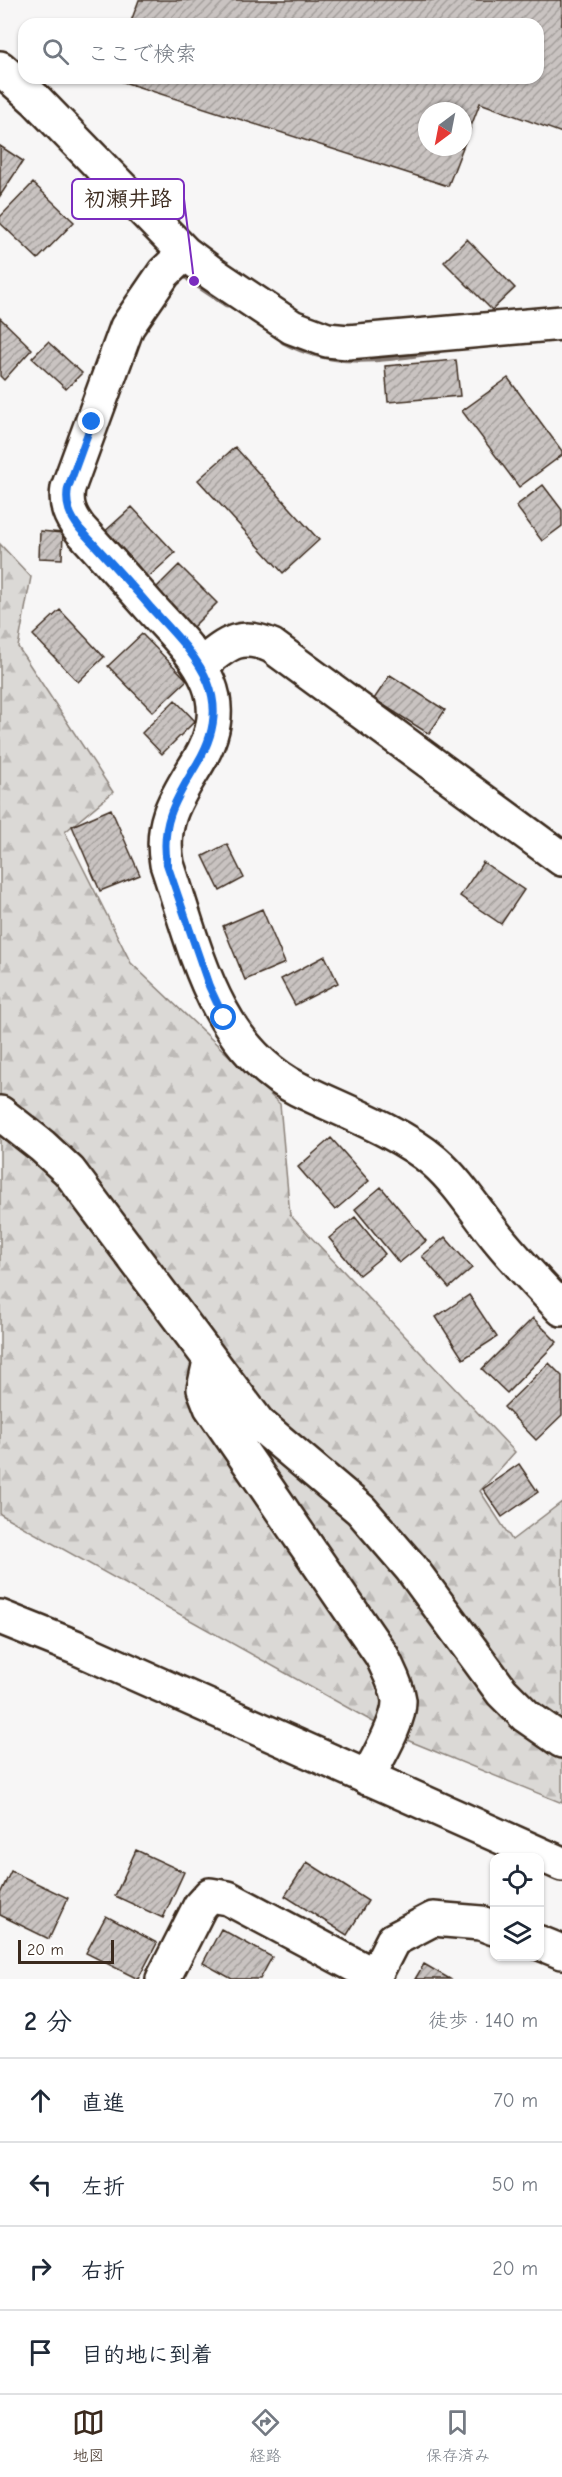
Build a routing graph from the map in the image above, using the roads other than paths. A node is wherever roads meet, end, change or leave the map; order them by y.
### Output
1 (0, 68) edge
2 (186, 253) junction
3 (562, 323) edge
4 (201, 665) junction
5 (562, 859) edge
6 (0, 1113) edge
7 (562, 1309) edge
8 (210, 1361) junction
9 (0, 1617) edge
10 (562, 1741) edge
11 (367, 1778) junction
12 (562, 1864) edge
13 (490, 1926) edge
14 (544, 1945) edge
15 (562, 1952) edge
16 (374, 1978) edge
17 (164, 1979) edge

1 - 2 street
2 - 3 street
2 - 4 street
4 - 5 street
4 - 7 street
6 - 8 street
8 - 10 street
8 - 11 street
9 - 11 street
11 - 12 street
13 - 16 street
14 - 15 street
16 - 17 street

